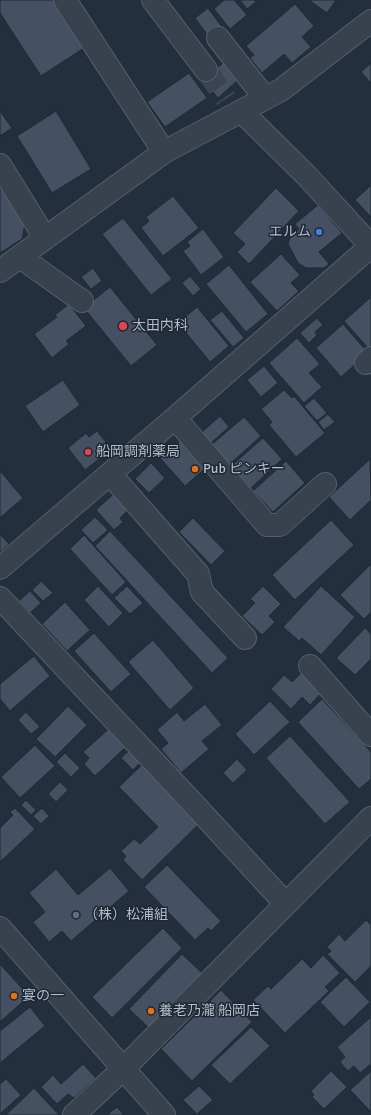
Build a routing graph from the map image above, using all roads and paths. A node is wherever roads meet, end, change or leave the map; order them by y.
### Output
1 (65, 0) edge
2 (153, 0) edge
3 (371, 21) edge
4 (218, 38) dead end
5 (206, 70) tunnel mouth
6 (265, 98) junction
7 (234, 108) junction
8 (164, 152) junction
9 (0, 165) edge
10 (45, 238) junction
11 (371, 246) edge
12 (20, 257) junction
13 (0, 271) edge
14 (82, 301) dead end
15 (175, 418) junction
16 (110, 474) junction
17 (325, 484) dead end
18 (0, 568) edge
19 (0, 598) edge
20 (245, 638) dead end
21 (310, 666) dead end
22 (371, 735) edge
23 (371, 818) edge
24 (285, 903) junction
25 (0, 928) edge
26 (123, 1069) junction
27 (74, 1115) edge
28 (164, 1115) edge

1 - 8 street
2 - 5 street
3 - 6 street
4 - 6 street
6 - 7 street
7 - 8 street
7 - 11 street
8 - 10 street
9 - 10 street
10 - 12 street
11 - 15 street
12 - 13 street
12 - 14 street
15 - 16 street
15 - 17 street
16 - 18 street
16 - 20 street
19 - 24 street
21 - 22 street
23 - 24 street
24 - 26 street
25 - 26 street
26 - 27 street
26 - 28 street

